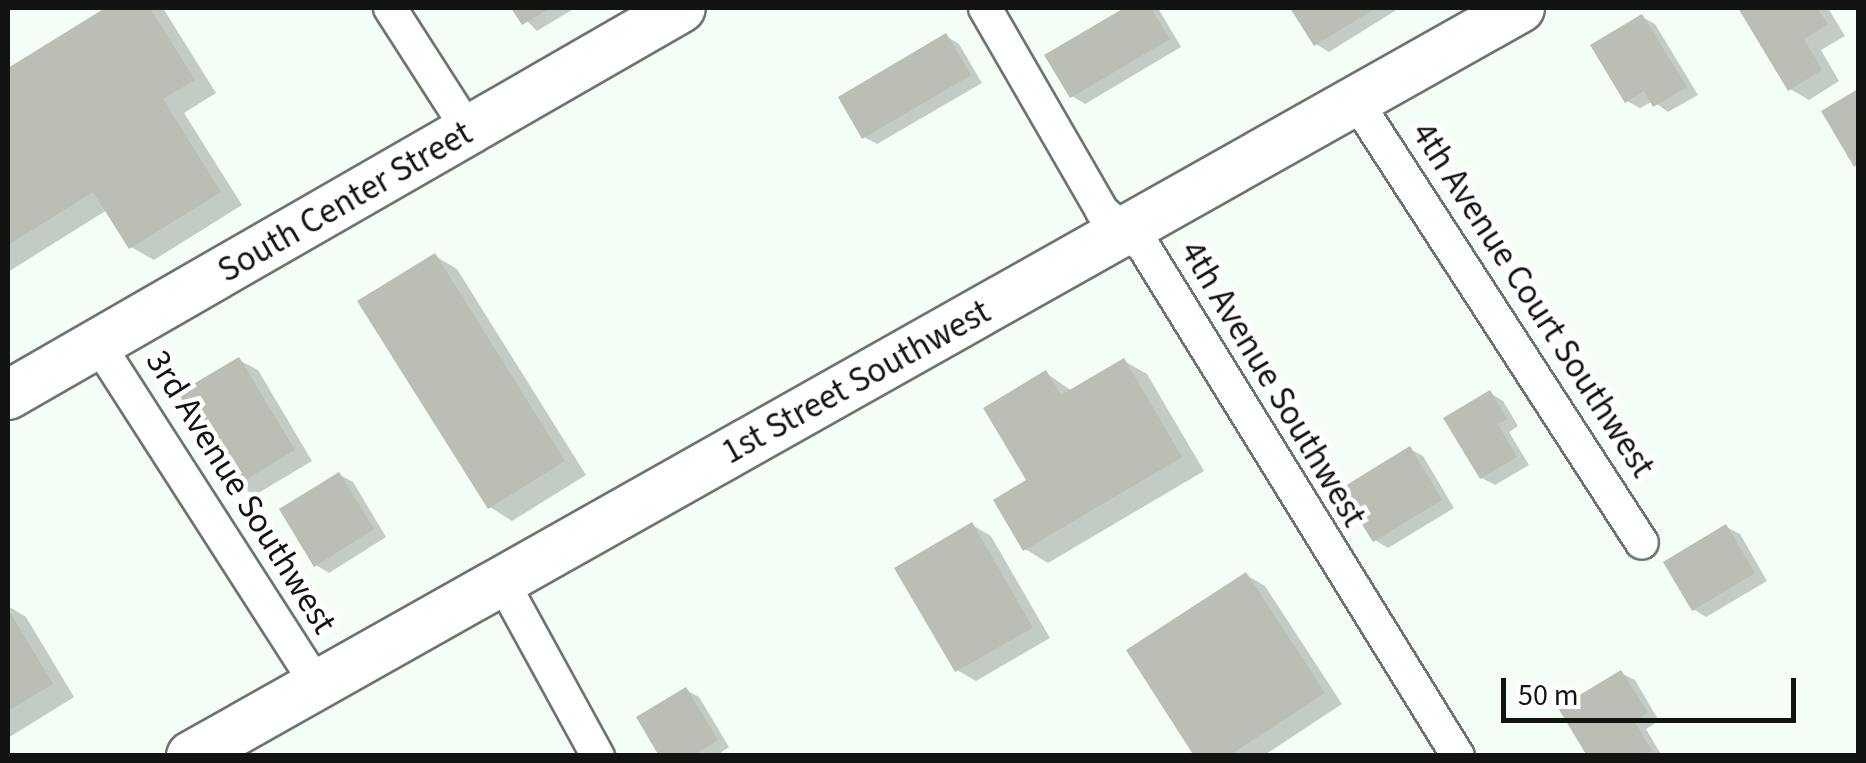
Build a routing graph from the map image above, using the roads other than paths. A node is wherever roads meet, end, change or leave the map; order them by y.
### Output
1 (390, 8) edge
2 (682, 8) edge
3 (985, 8) edge
4 (1520, 8) edge
5 (1356, 101) junction
6 (469, 132) junction
7 (1124, 231) junction
8 (98, 342) junction
9 (8, 395) edge
10 (1642, 543) dead end
11 (502, 581) junction
12 (316, 685) junction
13 (191, 756) edge
14 (598, 756) edge
15 (1458, 756) edge

1 - 6 street
2 - 6 street, South Center Street
3 - 7 street, 4th Avenue Southwest
4 - 5 street, 1st Street Southwest
5 - 7 street, 1st Street Southwest
5 - 10 street, 4th Avenue Court Southwest
6 - 8 street, South Center Street
7 - 11 street, 1st Street Southwest
7 - 15 street, 4th Avenue Southwest
8 - 9 street, South Center Street
8 - 12 street, 3rd Avenue Southwest
11 - 12 street, 1st Street Southwest
11 - 14 street
12 - 13 street, 1st Street Southwest

